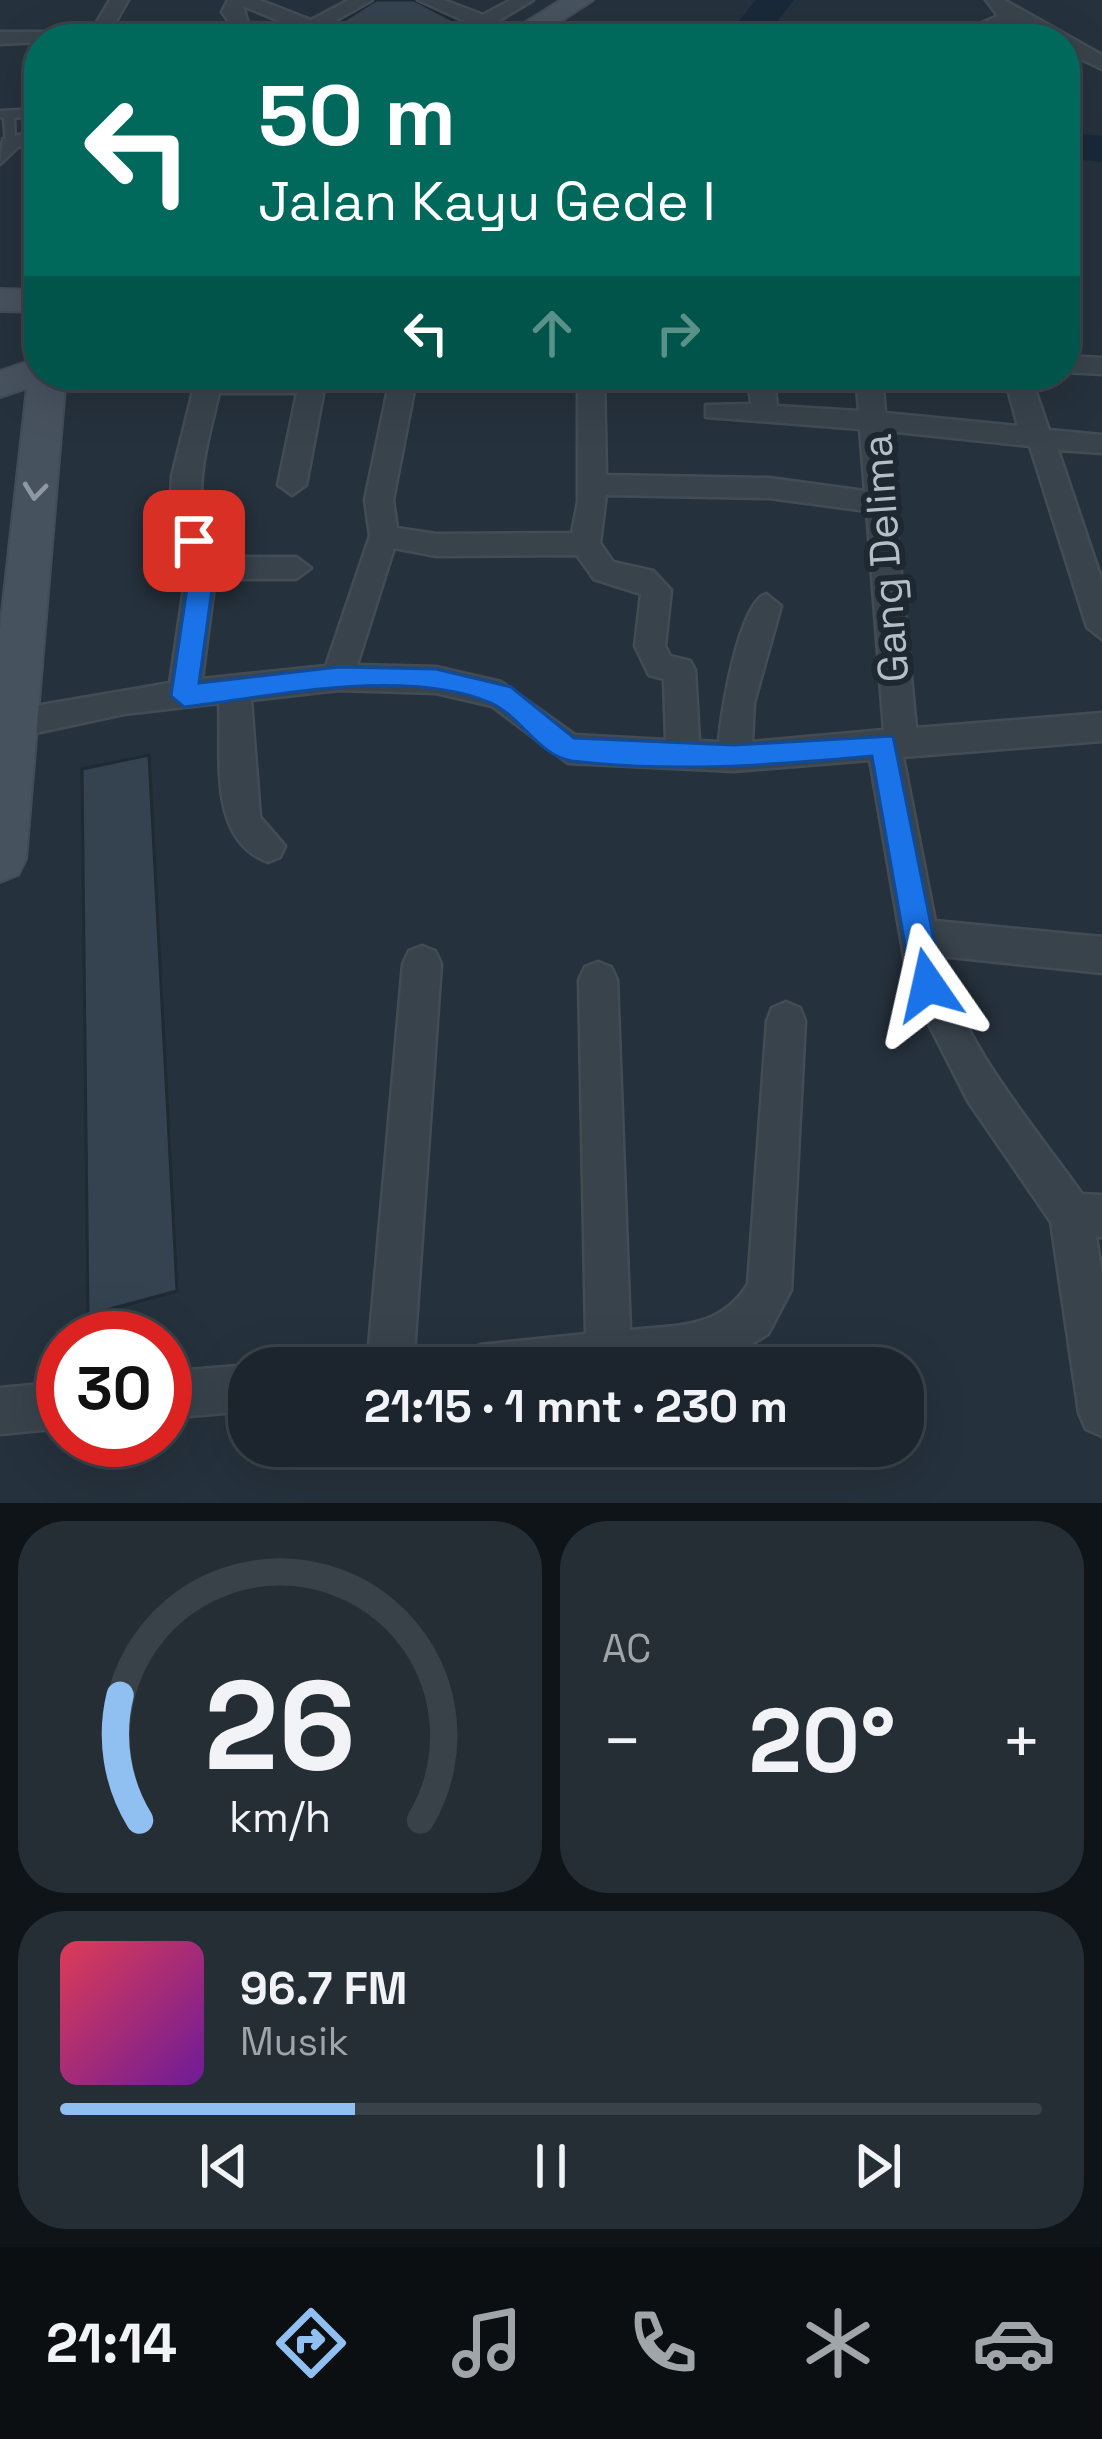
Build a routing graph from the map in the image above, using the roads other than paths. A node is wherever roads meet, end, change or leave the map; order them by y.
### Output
1 (240, 0) edge
2 (363, 0) edge
3 (428, 0) edge
4 (524, 0) edge
5 (580, 0) edge
6 (995, 0) edge
7 (1014, 16) junction
8 (484, 22) junction
9 (303, 24) edge
10 (317, 24) edge
11 (480, 24) edge
12 (539, 24) edge
13 (993, 24) edge
14 (1029, 24) edge
15 (4, 115) edge
16 (5, 150) edge
17 (41, 390) edge
18 (206, 390) edge
19 (311, 390) edge
20 (401, 390) edge
21 (591, 390) edge
22 (762, 390) edge
23 (871, 390) edge
24 (1021, 390) edge
25 (716, 411) dead end
26 (765, 414) junction
27 (874, 422) junction
28 (1041, 439) junction
29 (1102, 444) edge
30 (292, 485) dead end
31 (592, 485) junction
32 (880, 502) junction
33 (384, 536) junction
34 (585, 544) junction
35 (202, 568) junction
36 (296, 568) dead end
37 (766, 606) dead end
38 (1102, 627) edge
39 (339, 677) junction
40 (234, 689) junction
41 (184, 696) junction
42 (12, 724) junction
43 (1102, 727) edge
44 (892, 743) junction
45 (683, 754) junction
46 (734, 757) junction
47 (268, 846) dead end
48 (0, 859) edge
49 (919, 937) junction
50 (1102, 956) edge
51 (422, 964) dead end
52 (598, 980) dead end
53 (786, 1021) dead end
54 (1086, 1215) edge
55 (392, 1347) edge
56 (609, 1347) edge
57 (684, 1347) edge
58 (228, 1390) edge
59 (192, 1393) edge
60 (36, 1408) edge
61 (0, 1411) edge
62 (1102, 1413) edge

1 - 9 street
2 - 10 street
3 - 8 street
4 - 8 street
5 - 12 main road
6 - 7 street
7 - 13 street
7 - 14 street
8 - 11 street
15 - 16 lane
17 -> 42 main road
18 - 35 street
19 - 30 street
20 - 33 street
21 - 31 street
22 - 26 street
23 - 27 street, Gang Delima
24 - 28 street
25 - 26 street
26 - 27 street
27 - 28 street
27 - 32 street, Gang Delima
28 - 29 street
28 - 38 street
31 - 32 street
31 - 34 street
32 - 44 street, Gang Delima
33 - 34 street
33 - 39 street
34 - 45 street
35 - 36 street
35 - 41 street
37 - 46 street
39 - 40 street
39 - 45 street
40 - 41 street
40 - 47 street
41 - 42 street
42 - 48 main road
43 - 44 street
44 - 46 street
44 - 49 street, Gang Delima
45 - 46 street
49 - 50 street
49 - 54 street, Gang Delima
51 - 55 street
52 - 56 street
53 - 57 street
54 - 62 street
58 - 59 street
60 - 61 street

